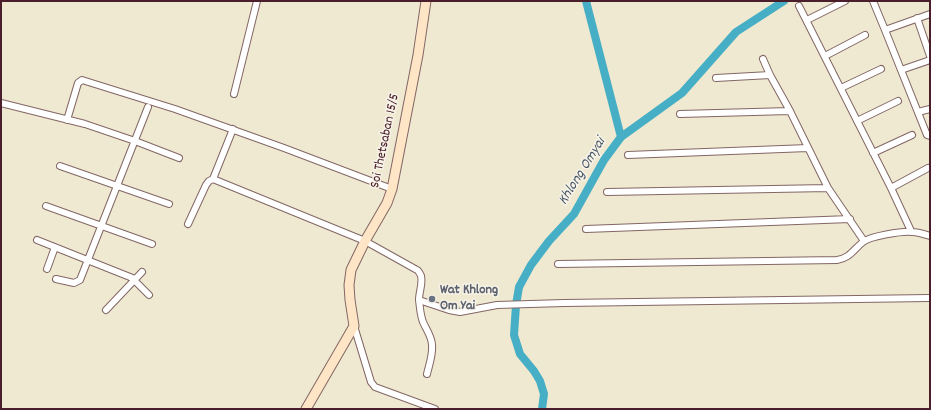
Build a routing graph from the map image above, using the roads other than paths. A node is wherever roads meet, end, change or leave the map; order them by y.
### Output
1 (257, 1) edge
2 (426, 1) edge
3 (845, 1) edge
4 (873, 1) edge
5 (799, 6) dead end
6 (930, 14) edge
7 (917, 18) junction
8 (806, 20) junction
9 (886, 30) junction
10 (865, 35) dead end
11 (824, 56) junction
12 (930, 56) edge
13 (763, 59) dead end
14 (930, 60) edge
15 (881, 69) dead end
16 (902, 70) junction
17 (770, 75) junction
18 (716, 78) dead end
19 (841, 88) junction
20 (234, 94) dead end
21 (898, 101) dead end
22 (1, 103) edge
23 (148, 107) dead end
24 (930, 109) edge
25 (790, 112) junction
26 (918, 112) junction
27 (680, 114) dead end
28 (67, 120) junction
29 (857, 121) junction
30 (233, 129) junction
31 (912, 135) dead end
32 (930, 136) edge
33 (135, 141) junction
34 (808, 148) junction
35 (873, 153) junction
36 (628, 155) dead end
37 (179, 158) dead end
38 (60, 166) dead end
39 (928, 168) dead end
40 (214, 179) junction
41 (117, 186) junction
42 (828, 188) junction
43 (891, 188) junction
44 (392, 189) junction
45 (607, 192) dead end
46 (169, 204) dead end
47 (46, 206) dead end
48 (850, 219) junction
49 (188, 224) dead end
50 (102, 226) junction
51 (586, 229) dead end
52 (911, 231) junction
53 (930, 236) edge
54 (37, 240) dead end
55 (365, 241) junction
56 (864, 241) junction
57 (152, 244) dead end
58 (55, 247) junction
59 (89, 260) junction
60 (558, 264) dead end
61 (47, 269) dead end
62 (142, 272) dead end
63 (56, 279) dead end
64 (134, 280) junction
65 (150, 295) dead end
66 (930, 298) edge
67 (419, 300) junction
68 (106, 310) dead end
69 (354, 326) junction
70 (427, 374) dead end
71 (306, 409) edge
72 (435, 409) edge

1 - 20 street
2 - 44 street, Soi Thetsaban 15/5
3 - 8 street
4 - 9 street
5 - 8 street
6 - 7 street
7 - 9 street
7 - 12 street
8 - 11 street
9 - 16 street
10 - 11 street
11 - 19 street
13 - 17 street
14 - 16 street
15 - 19 street
16 - 26 street
17 - 18 street
17 - 25 street
19 - 29 street
21 - 29 street
22 - 28 street
23 - 33 street
24 - 26 street
25 - 27 street
25 - 34 street
26 - 32 street
28 - 30 street
28 - 33 street
29 - 35 street
30 - 40 street
30 - 44 street
31 - 35 street
33 - 37 street
33 - 41 street
34 - 36 street
34 - 42 street
35 - 43 street
38 - 41 street
39 - 43 street
40 - 49 street
40 - 55 street
41 - 46 street
41 - 50 street
42 - 45 street
42 - 48 street
43 - 52 street
44 - 55 street, Soi Thetsaban 15/5
47 - 50 street
48 - 51 street
48 - 56 street
50 - 57 street
50 - 59 street
52 - 53 street
52 - 56 street
54 - 58 street
55 - 67 street
55 - 69 street, Soi Thetsaban 15/5
56 - 60 street
58 - 59 street
58 - 61 street
59 - 63 street
59 - 64 street
62 - 64 street
64 - 65 street
64 - 68 street
66 - 67 street
67 - 70 street
69 - 71 street
69 - 72 street

